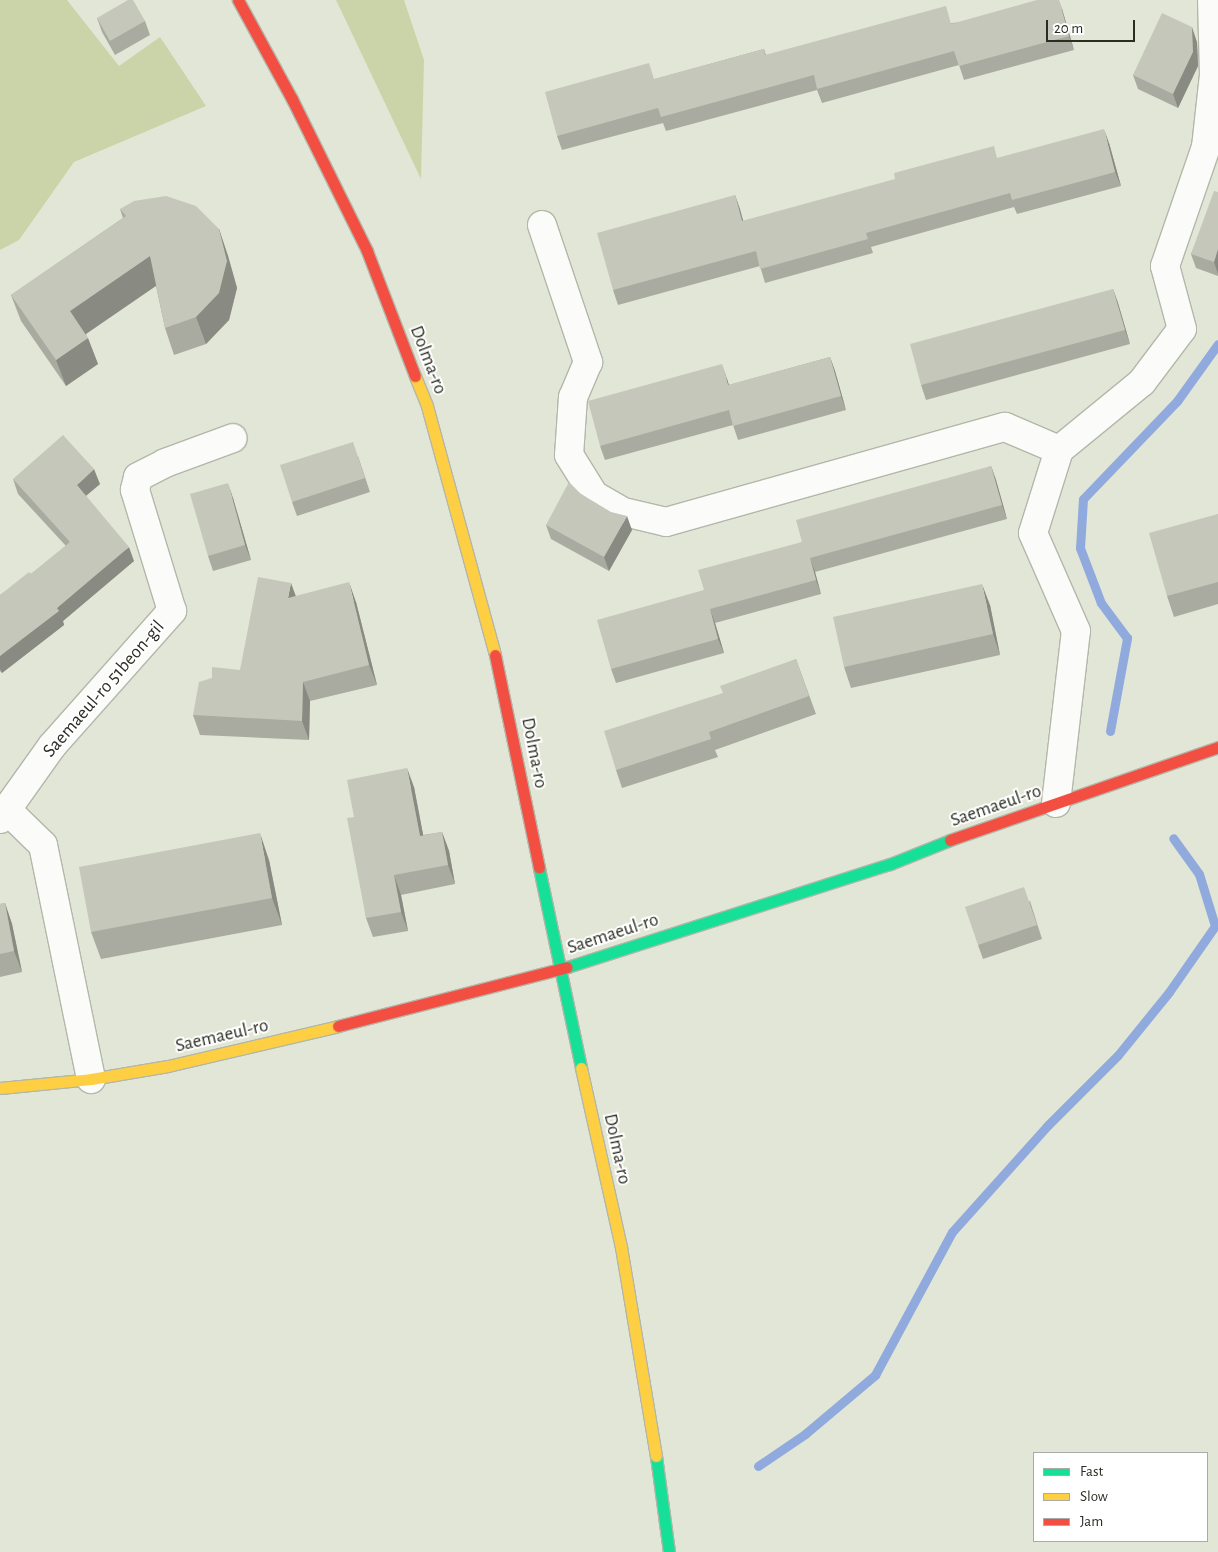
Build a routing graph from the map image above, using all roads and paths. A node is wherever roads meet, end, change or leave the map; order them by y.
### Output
1 (238, 0) edge
2 (1212, 0) edge
3 (542, 225) dead end
4 (233, 438) dead end
5 (1059, 450) junction
6 (1218, 747) edge
7 (1056, 803) junction
8 (4, 815) edge
9 (558, 970) junction
10 (91, 1080) junction
11 (0, 1088) edge
12 (669, 1552) edge

1 - 9 main road, Dolma-ro
2 - 5 street
3 - 5 street
4 - 8 street, Saemaeul-ro 51beon-gil
5 - 7 street
6 - 7 main road, Saemaeul-ro
7 - 9 main road, Saemaeul-ro
8 - 10 street
9 - 10 main road, Saemaeul-ro
9 - 12 main road, Dolma-ro
10 - 11 main road, Saemaeul-ro

